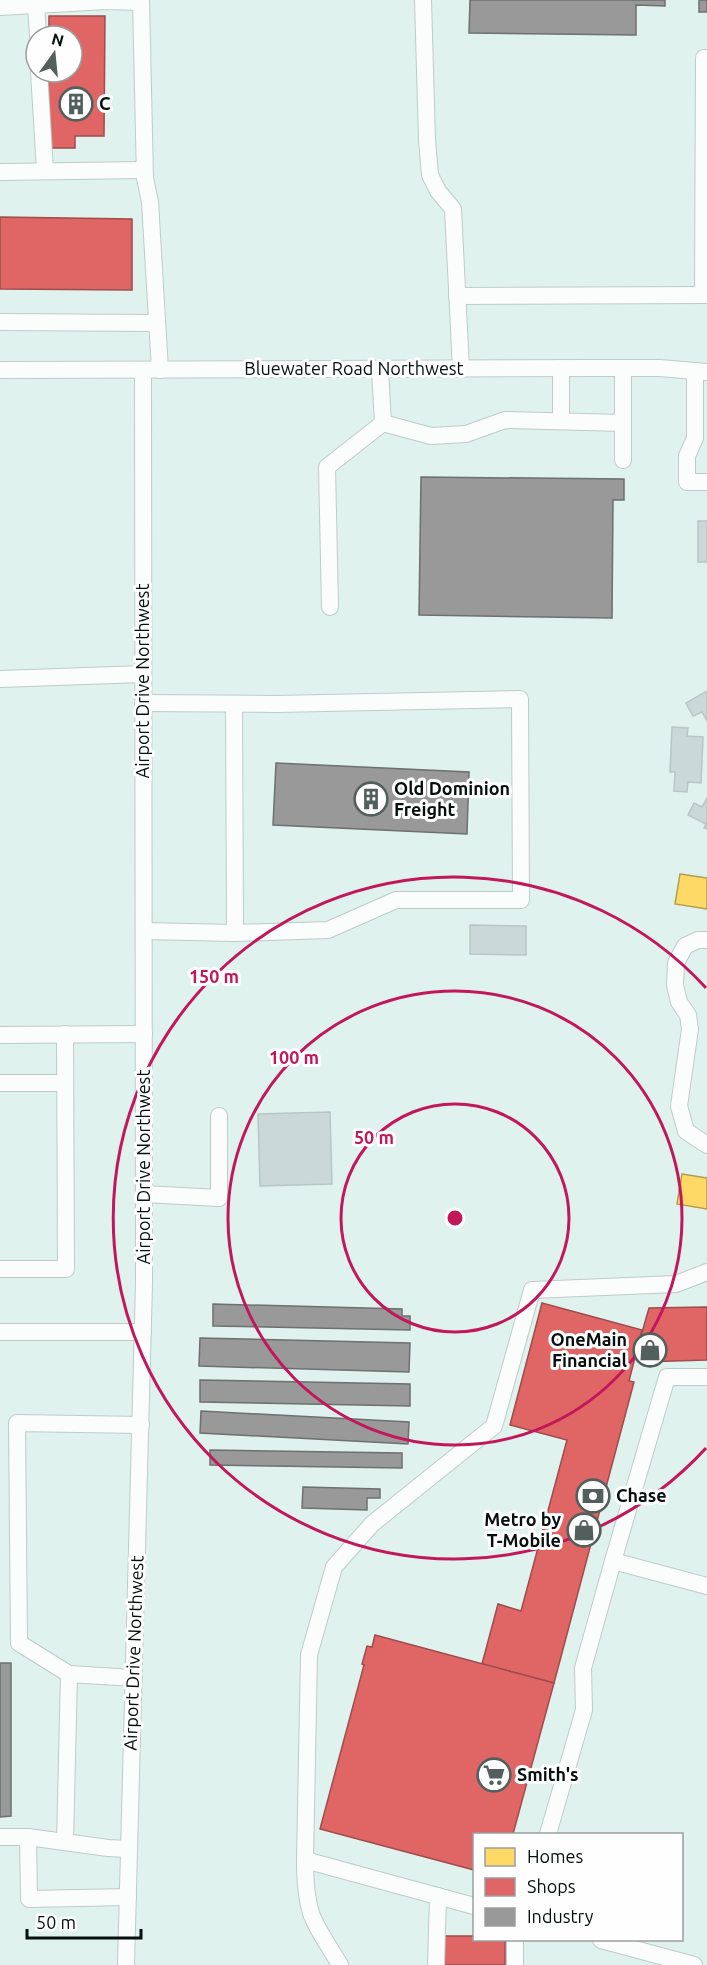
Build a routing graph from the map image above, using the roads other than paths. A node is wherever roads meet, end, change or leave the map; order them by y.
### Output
1 (423, 0) edge
2 (141, 1) edge
3 (36, 5) junction
4 (0, 7) edge
5 (37, 24) edge
6 (707, 58) edge
7 (40, 84) edge
8 (144, 170) junction
9 (45, 171) junction
10 (0, 172) edge
11 (705, 209) edge
12 (705, 295) edge
13 (457, 296) junction
14 (0, 322) edge
15 (157, 323) junction
16 (561, 368) junction
17 (623, 368) junction
18 (461, 369) junction
19 (0, 370) edge
20 (151, 370) junction
21 (380, 370) junction
22 (701, 372) edge
23 (561, 421) junction
24 (383, 423) junction
25 (623, 423) junction
26 (701, 438) edge
27 (623, 460) dead end
28 (707, 482) edge
29 (330, 607) dead end
30 (143, 674) junction
31 (0, 679) edge
32 (143, 704) junction
33 (234, 704) junction
34 (144, 931) junction
35 (235, 933) junction
36 (707, 940) edge
37 (65, 1034) junction
38 (144, 1034) junction
39 (0, 1035) edge
40 (0, 1083) edge
41 (65, 1083) junction
42 (219, 1116) dead end
43 (707, 1145) edge
44 (144, 1194) junction
45 (0, 1269) edge
46 (707, 1272) edge
47 (0, 1332) edge
48 (143, 1332) junction
49 (707, 1377) edge
50 (141, 1425) junction
51 (613, 1561) junction
52 (707, 1586) edge
53 (69, 1674) junction
54 (134, 1678) junction
55 (548, 1833) edge
56 (0, 1837) edge
57 (28, 1837) junction
58 (65, 1842) junction
59 (129, 1849) junction
60 (305, 1860) junction
61 (438, 1896) junction
62 (128, 1897) junction
63 (473, 1906) edge
64 (515, 1941) edge
65 (605, 1941) edge
66 (631, 1947) junction
67 (126, 1965) edge
68 (340, 1965) edge
69 (436, 1965) edge
70 (515, 1965) edge
71 (630, 1965) edge
72 (694, 1965) edge

1 - 13 street
2 - 3 street
2 - 8 street, Airport Drive Northwest
3 - 4 street
3 - 5 street
6 - 11 street
7 - 9 street
8 - 9 street
8 - 15 street, Airport Drive Northwest
9 - 10 street
11 - 12 street
12 - 13 street
13 - 18 street
14 - 15 street
15 - 20 street, Airport Drive Northwest
16 - 17 street, Bluewater Road Northwest
16 - 18 street, Bluewater Road Northwest
16 - 23 street
17 - 22 street, Bluewater Road Northwest
17 - 25 street
18 - 21 street, Bluewater Road Northwest
19 - 20 street, Bluewater Road Northwest
20 - 21 street, Bluewater Road Northwest
20 - 30 street, Airport Drive Northwest
21 - 24 street
22 - 26 street
23 - 24 street
23 - 25 street
24 - 29 street
25 - 27 street
26 - 28 street
30 - 31 street
30 - 32 street, Airport Drive Northwest
32 - 33 street
32 - 34 street, Airport Drive Northwest
33 - 35 street
33 - 35 street
34 - 35 street
34 - 38 street, Airport Drive Northwest
36 - 43 street
37 - 38 street
37 - 39 street
37 - 41 street
38 - 44 street, Airport Drive Northwest
40 - 41 street
41 - 45 street
42 - 44 street
44 - 48 street, Airport Drive Northwest
46 - 60 street
47 - 48 street
48 - 50 street, Airport Drive Northwest
49 - 51 street
50 - 53 street
50 - 54 street, Airport Drive Northwest
51 - 52 street
51 - 55 street
53 - 54 street
53 - 58 street
54 - 59 street, Airport Drive Northwest
56 - 57 street
57 - 58 street
57 - 62 street
58 - 59 street
59 - 62 street, Airport Drive Northwest
60 - 61 street
60 - 68 street
61 - 63 street
61 - 69 street
62 - 67 street, Airport Drive Northwest
64 - 70 street
65 - 66 street
66 - 71 street
66 - 72 street

